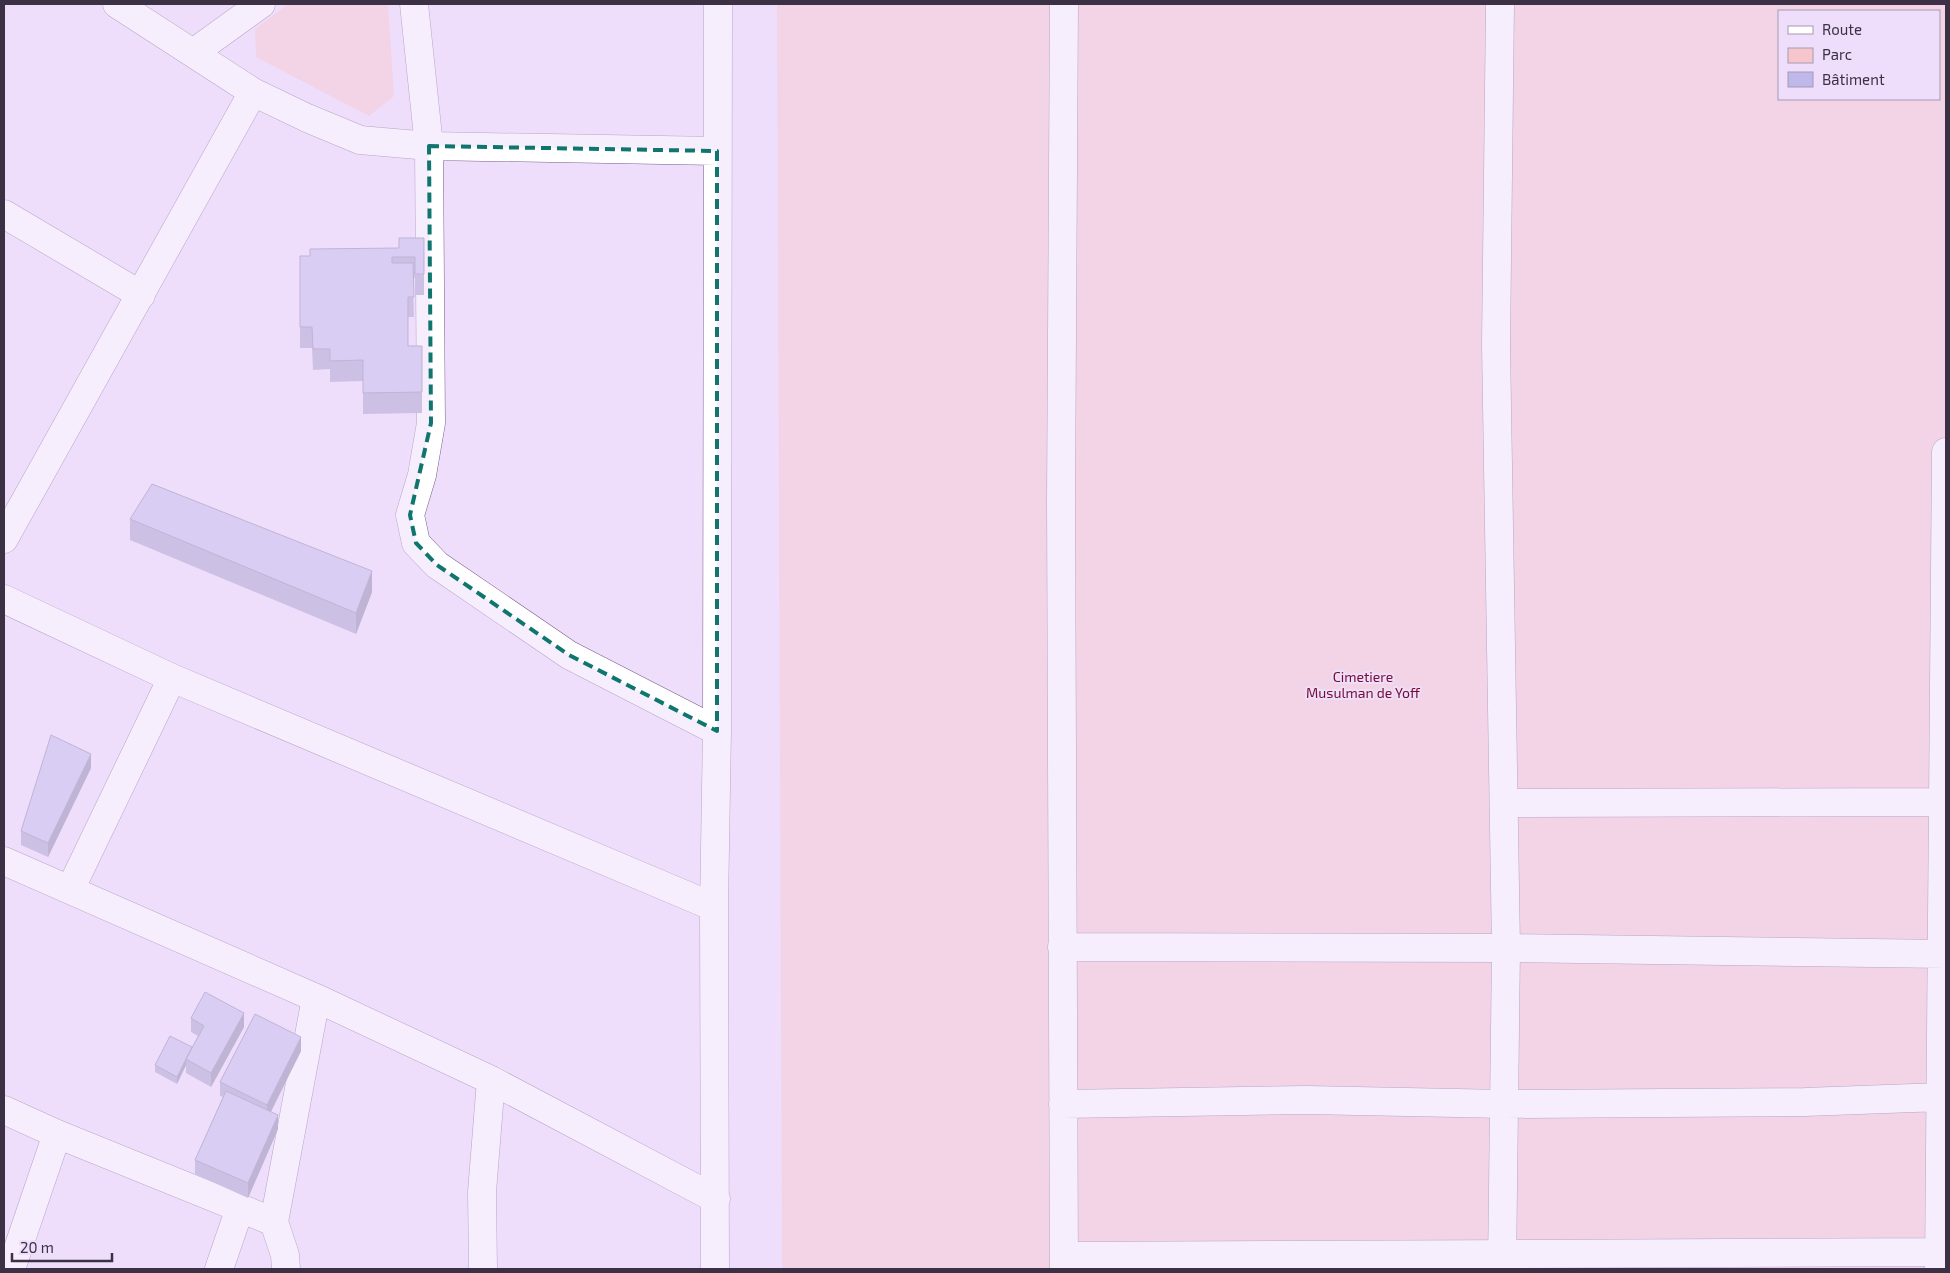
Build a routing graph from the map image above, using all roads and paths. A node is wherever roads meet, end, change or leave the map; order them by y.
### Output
1 (118, 4) edge
2 (261, 4) edge
3 (414, 4) edge
4 (718, 4) edge
5 (1064, 4) edge
6 (1500, 4) edge
7 (193, 53) junction
8 (253, 92) junction
9 (429, 146) junction
10 (718, 151) junction
11 (4, 214) edge
12 (141, 295) junction
13 (1946, 452) edge
14 (4, 539) edge
15 (4, 599) edge
16 (172, 678) junction
17 (716, 731) junction
18 (1943, 802) junction
19 (1504, 803) junction
20 (4, 861) edge
21 (70, 890) junction
22 (714, 907) junction
23 (1062, 947) junction
24 (1506, 948) junction
25 (1944, 954) edge
26 (316, 998) junction
27 (491, 1080) junction
28 (1941, 1097) junction
29 (1063, 1104) junction
30 (1505, 1104) junction
31 (4, 1110) edge
32 (57, 1134) junction
33 (716, 1199) junction
34 (240, 1208) junction
35 (274, 1222) junction
36 (1939, 1261) edge
37 (1502, 1262) edge
38 (1064, 1263) edge
39 (11, 1269) edge
40 (218, 1269) edge
41 (286, 1269) edge
42 (484, 1269) edge
43 (715, 1269) edge

1 - 7 street
2 - 7 street
3 - 9 street
4 - 10 street
5 - 23 street
6 - 19 street
7 - 8 street
8 - 9 street
8 - 12 street
9 - 10 street
9 - 17 street
10 - 17 street
11 - 12 street
12 - 14 street
13 - 18 street
15 - 16 street
16 - 21 street
16 - 22 street
17 - 22 street
18 - 19 street
18 - 25 street
19 - 24 street
20 - 21 street
21 - 26 street
22 - 33 street
23 - 24 street
23 - 29 street
24 - 25 street
24 - 30 street
25 - 28 street
26 - 27 street
26 - 35 street
27 - 33 street
27 - 42 street
28 - 30 street
28 - 36 street
29 - 30 street
29 - 38 street
30 - 37 street
31 - 32 street
32 - 34 street
32 - 39 street
33 - 43 street
34 - 35 street
34 - 40 street
35 - 41 street
36 - 37 street
37 - 38 street

